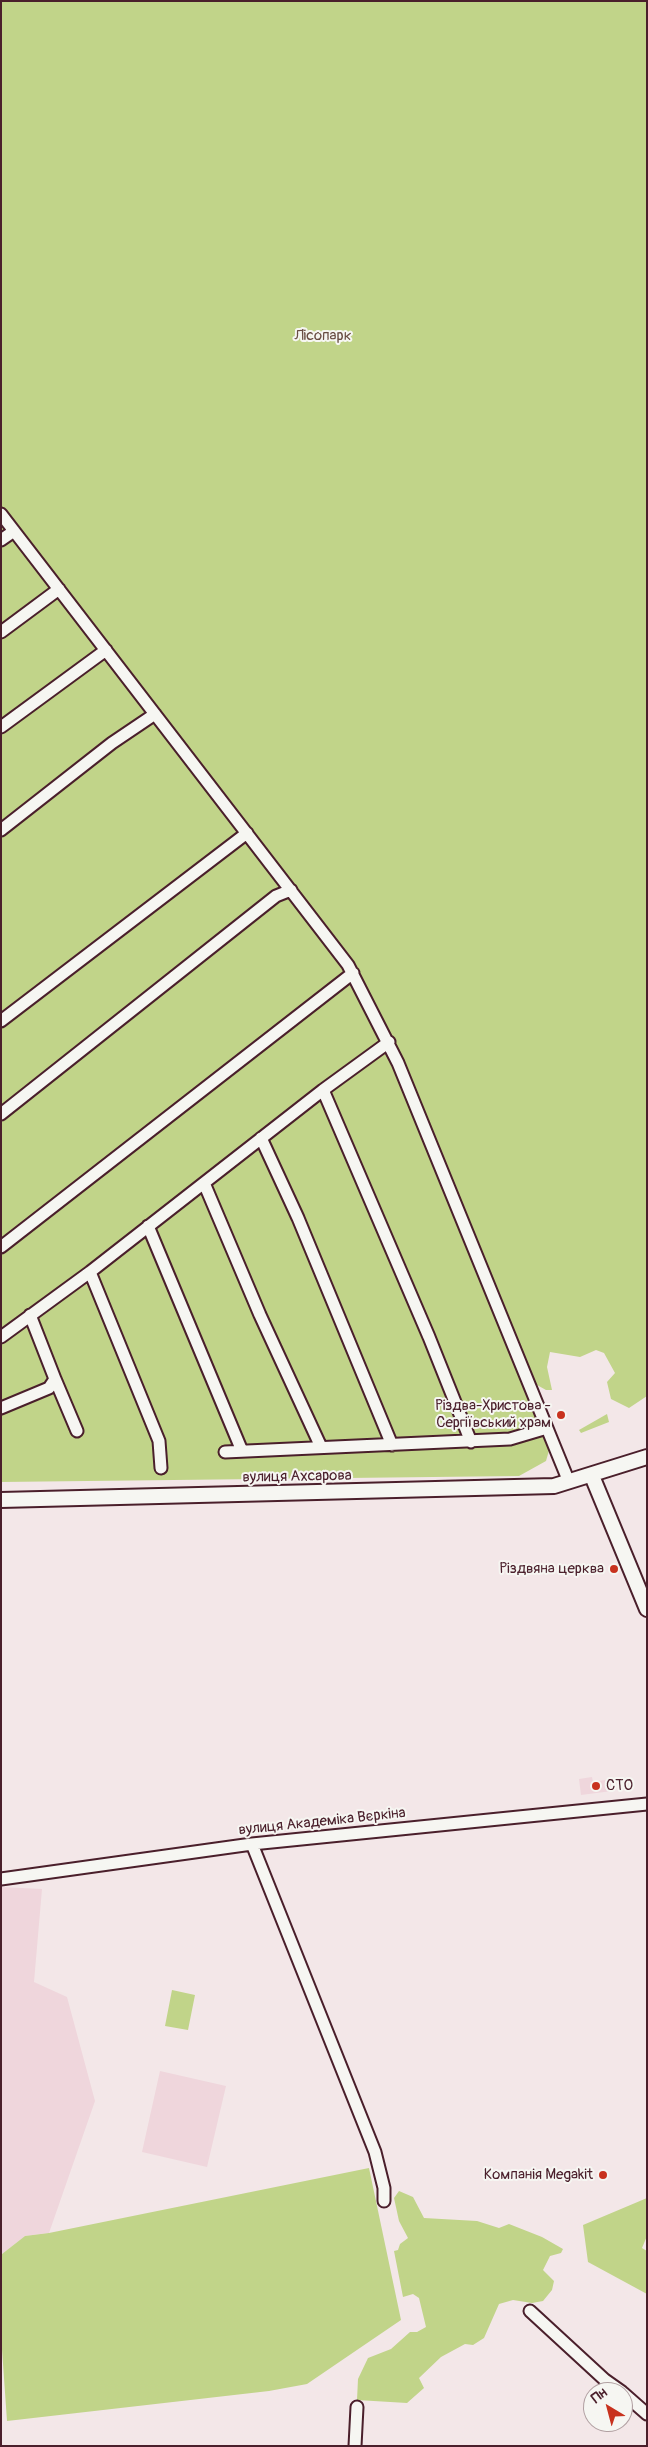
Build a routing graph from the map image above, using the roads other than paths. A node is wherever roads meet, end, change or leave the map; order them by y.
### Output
1 (1, 514) edge
2 (14, 531) junction
3 (1, 540) edge
4 (59, 589) junction
5 (1, 632) edge
6 (106, 650) junction
7 (155, 714) junction
8 (1, 727) edge
9 (1, 830) edge
10 (247, 833) junction
11 (291, 890) junction
12 (353, 973) junction
13 (1, 1021) edge
14 (389, 1042) junction
15 (322, 1090) junction
16 (1, 1114) edge
17 (261, 1138) junction
18 (204, 1183) junction
19 (148, 1226) junction
20 (1, 1247) edge
21 (90, 1272) junction
22 (30, 1315) junction
23 (1, 1337) edge
24 (56, 1379) junction
25 (1, 1408) edge
26 (547, 1428) junction
27 (77, 1431) dead end
28 (471, 1442) junction
29 (392, 1445) junction
30 (321, 1447) junction
31 (242, 1451) junction
32 (226, 1452) dead end
33 (647, 1457) edge
34 (160, 1468) dead end
35 (592, 1476) junction
36 (570, 1482) junction
37 (1, 1500) edge
38 (647, 1609) edge
39 (647, 1804) edge
40 (252, 1844) junction
41 (1, 1879) edge
42 (384, 2201) dead end
43 (530, 2311) dead end
44 (608, 2382) edge
45 (633, 2401) edge
46 (358, 2407) dead end
47 (647, 2414) edge
48 (355, 2446) edge

1 - 2 street
2 - 3 street
2 - 4 street
4 - 5 street
4 - 6 street
6 - 7 street
6 - 8 street
7 - 9 street
7 - 10 street
10 - 11 street
10 - 13 street
11 - 12 street
11 - 16 street
12 - 14 street
12 - 20 street
14 - 15 street
14 - 26 street
15 - 17 street
15 - 28 street
17 - 18 street
17 - 29 street
18 - 19 street
18 - 30 street
19 - 21 street
19 - 31 street
21 - 22 street
21 - 34 street
22 - 23 street
22 - 24 street
24 - 25 street
24 - 27 street
26 - 28 street
26 - 36 street
28 - 29 street
29 - 30 street
30 - 31 street
31 - 32 street
33 - 35 main road, вулиця Ахсарова
35 - 36 main road, вулиця Ахсарова
35 - 38 main road
36 - 37 main road, вулиця Ахсарова
39 - 40 street, вулиця Академіка Вєркіна
40 - 41 street, вулиця Академіка Вєркіна
40 - 42 street
43 - 44 street
45 - 47 street
46 - 48 street

